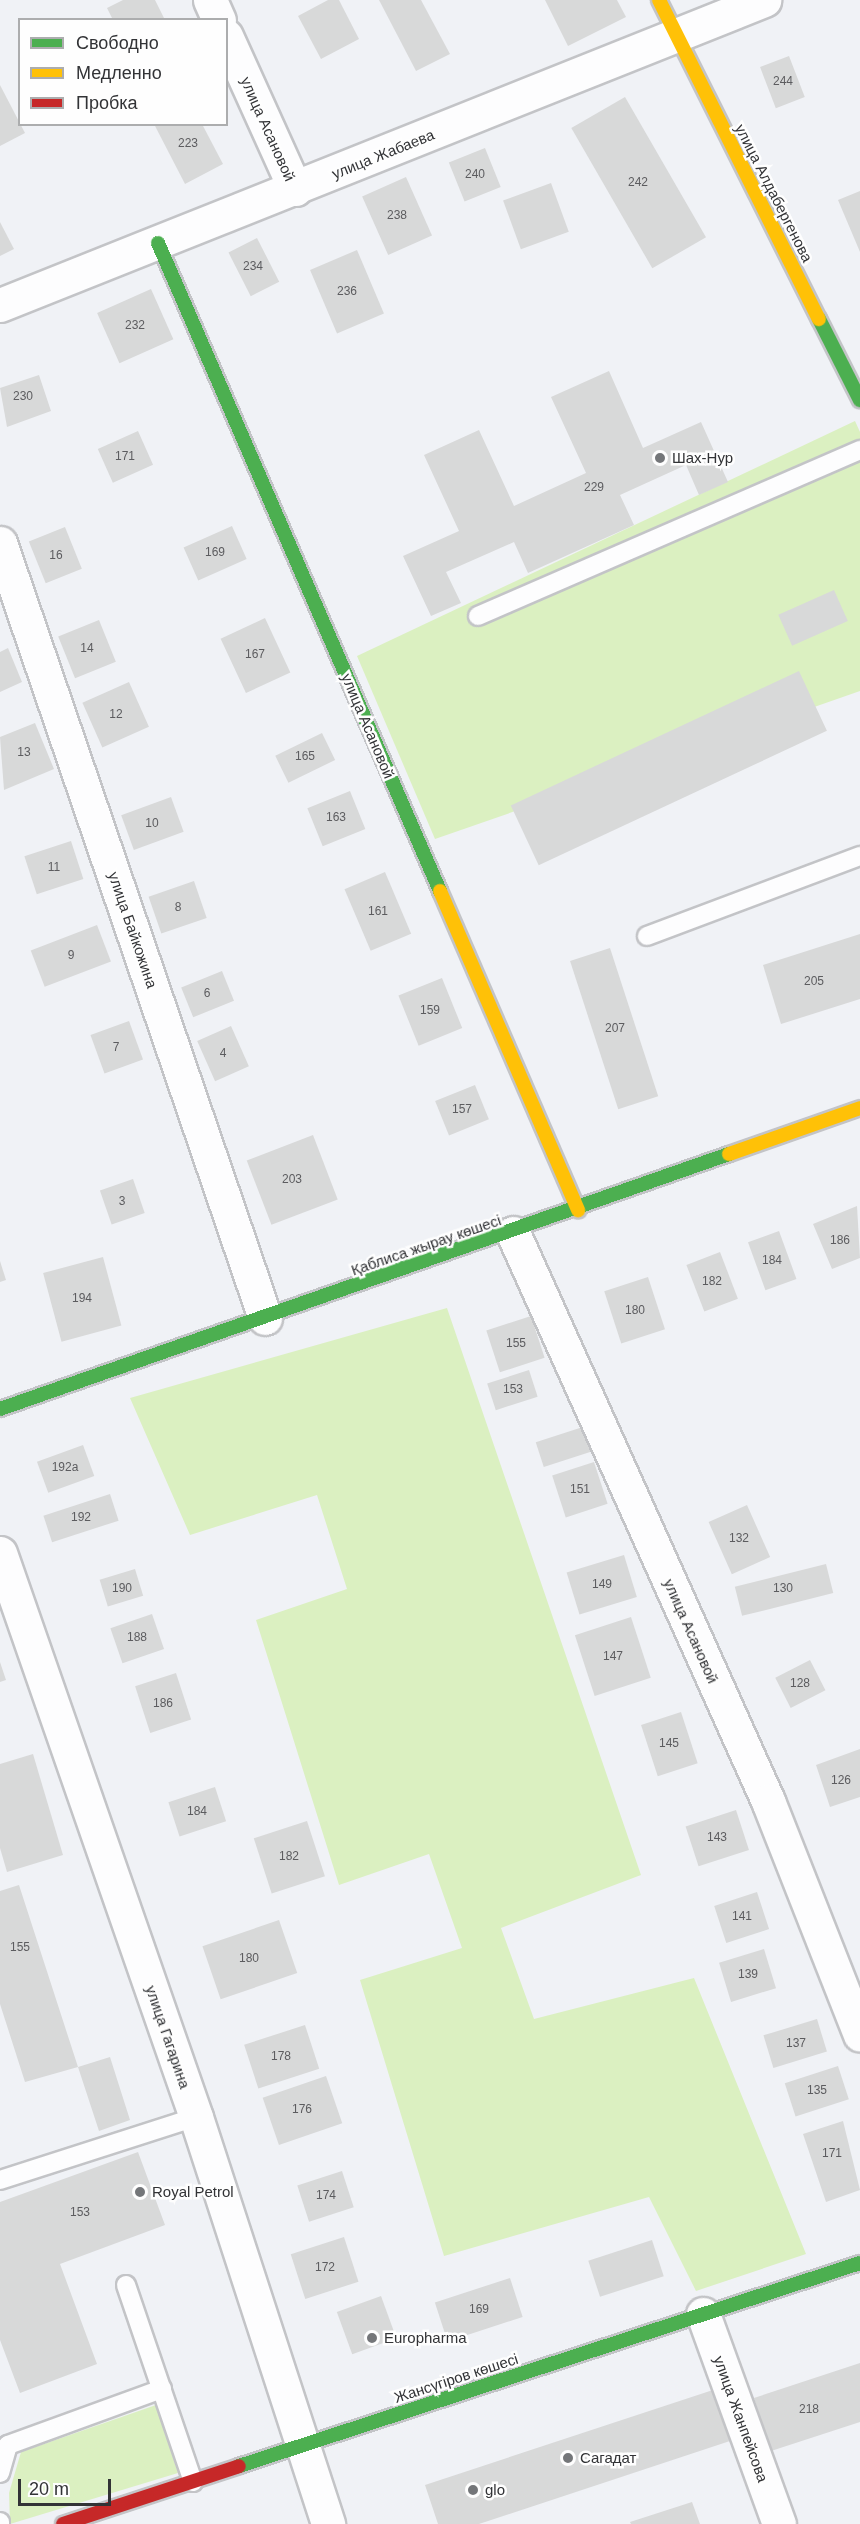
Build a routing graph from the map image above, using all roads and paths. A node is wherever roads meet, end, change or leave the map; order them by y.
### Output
1 (210, 0) edge
2 (659, 0) edge
3 (764, 0) edge
4 (218, 18) edge
5 (677, 37) junction
6 (228, 40) edge
7 (296, 189) junction
8 (158, 243) junction
9 (0, 305) edge
10 (860, 400) edge
11 (860, 450) edge
12 (0, 543) edge
13 (478, 616) dead end
14 (860, 856) edge
15 (647, 936) dead end
16 (860, 1108) edge
17 (578, 1210) junction
18 (513, 1233) junction
19 (265, 1318) junction
20 (0, 1409) edge
21 (0, 1553) edge
22 (860, 2034) edge
23 (196, 2117) junction
24 (0, 2180) edge
25 (860, 2263) edge
26 (126, 2285) dead end
27 (703, 2314) junction
28 (162, 2389) junction
29 (301, 2446) junction
30 (0, 2473) edge
31 (193, 2481) junction
32 (63, 2524) edge
33 (328, 2524) edge
34 (779, 2524) edge

1 - 4 street
2 - 5 street, улица Алдабергенова
3 - 5 street, улица Жабаева
5 - 7 street, улица Жабаева
5 - 10 street, улица Алдабергенова
6 - 7 street, улица Асановой
7 - 8 street, улица Жабаева
8 - 9 street, улица Жабаева
8 - 17 street, улица Асановой
11 - 13 lane
12 - 19 street, улица Байкожина
14 - 15 lane
16 - 17 street, Қаблиса жырау көшесі
17 - 18 street, Қаблиса жырау көшесі
18 - 19 street, Қаблиса жырау көшесі
18 - 22 street, улица Асановой
19 - 20 street, Қаблиса жырау көшесі
21 - 23 street, улица Гагарина
23 - 24 lane
23 - 29 street, улица Гагарина
25 - 27 street, Жансүгіров көшесі
26 - 28 lane
27 - 29 street, Жансүгіров көшесі
27 - 34 street, улица Жанпейсова
28 - 30 lane
28 - 31 lane
29 - 31 street, Жансүгіров көшесі
29 - 33 street, улица Гагарина
31 - 32 street, Жансүгіров көшесі

